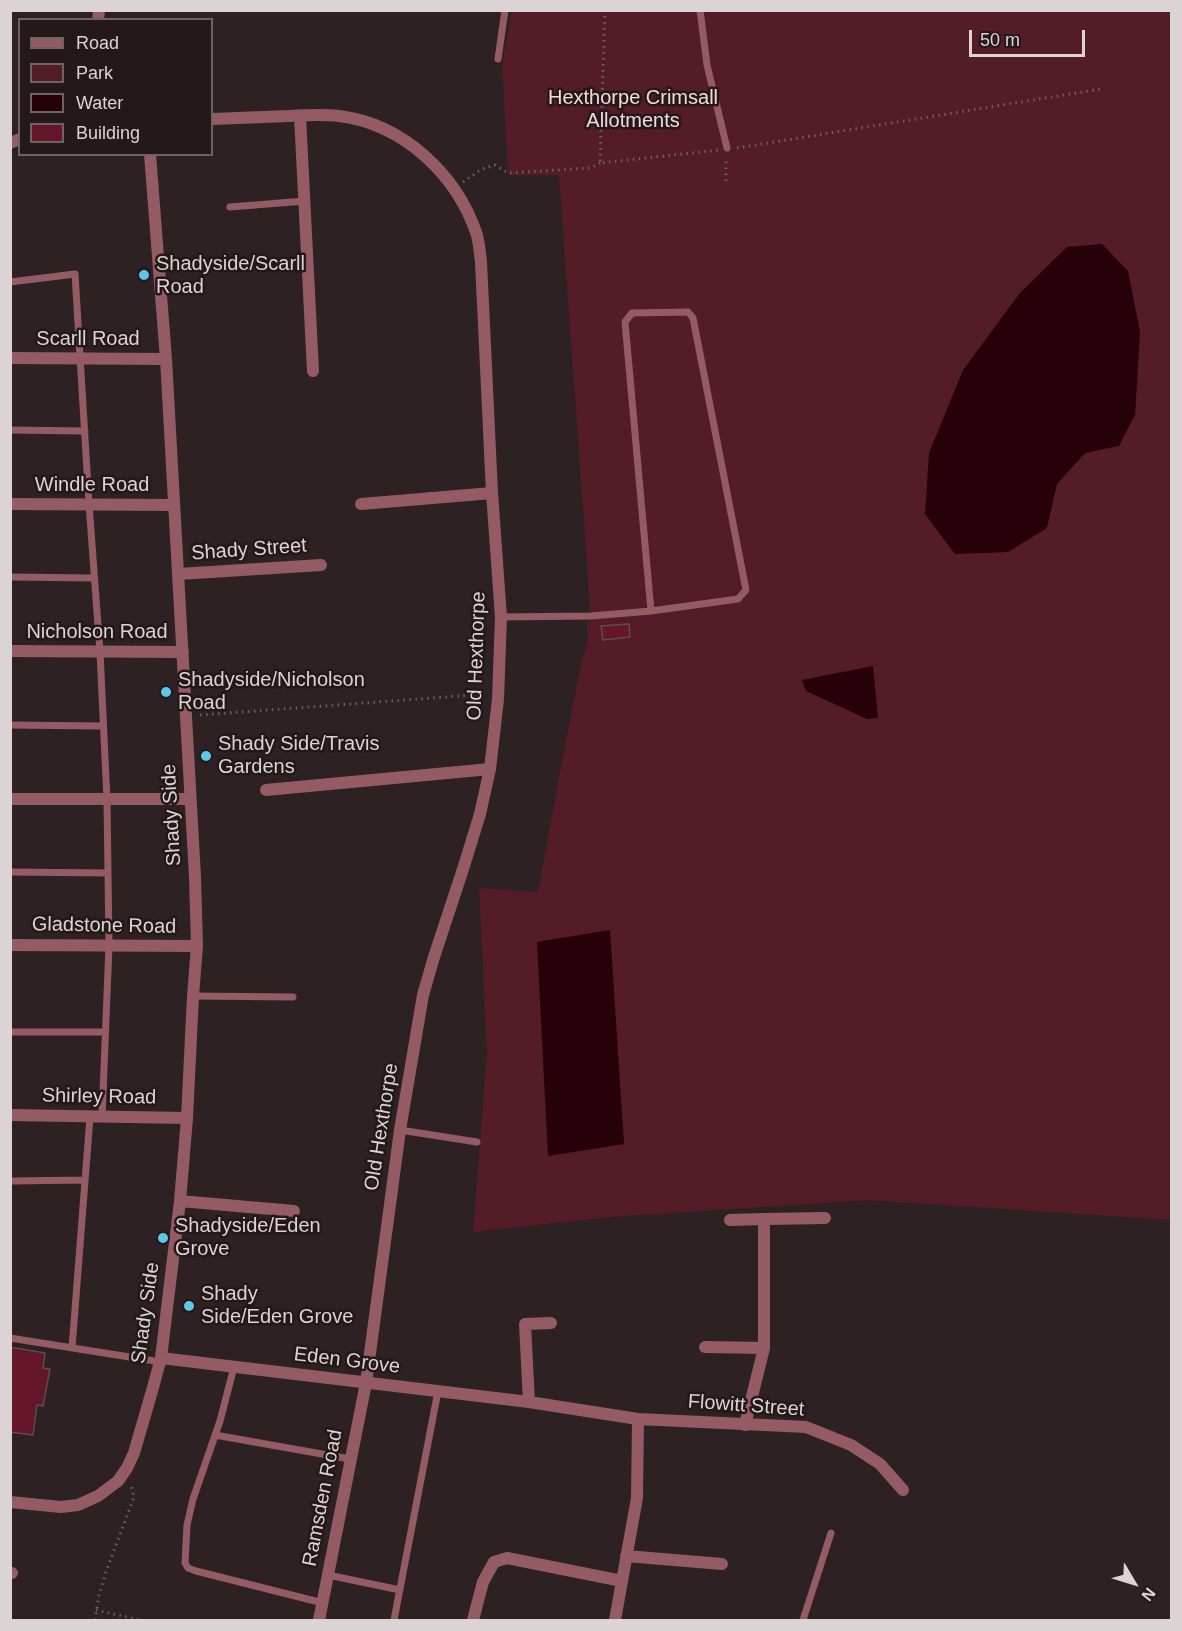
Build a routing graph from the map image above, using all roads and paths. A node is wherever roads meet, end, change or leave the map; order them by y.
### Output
1 (506, 10) edge
2 (605, 10) edge
3 (700, 10) edge
4 (498, 59) dead end
5 (1101, 89) dead end
6 (300, 116) junction
7 (213, 119) edge
8 (726, 148) junction
9 (150, 156) edge
10 (600, 163) junction
11 (726, 181) dead end
12 (453, 188) junction
13 (305, 201) junction
14 (230, 207) dead end
15 (10, 282) edge
16 (81, 357) junction
17 (10, 358) edge
18 (166, 358) junction
19 (313, 371) dead end
20 (10, 430) edge
21 (85, 431) junction
22 (492, 493) junction
23 (10, 504) edge
24 (89, 504) junction
25 (361, 504) dead end
26 (173, 505) junction
27 (321, 565) dead end
28 (179, 574) junction
29 (10, 577) edge
30 (94, 578) junction
31 (651, 611) junction
32 (501, 618) junction
33 (10, 651) edge
34 (100, 652) junction
35 (183, 652) junction
36 (498, 694) junction
37 (186, 716) junction
38 (10, 725) edge
39 (103, 726) junction
40 (490, 769) junction
41 (266, 790) dead end
42 (10, 799) edge
43 (190, 799) junction
44 (107, 800) junction
45 (10, 872) edge
46 (108, 873) junction
47 (10, 945) edge
48 (109, 946) junction
49 (197, 946) junction
50 (193, 996) junction
51 (293, 997) dead end
52 (10, 1032) edge
53 (105, 1032) junction
54 (10, 1115) edge
55 (96, 1117) junction
56 (187, 1118) junction
57 (400, 1130) junction
58 (477, 1142) dead end
59 (85, 1180) junction
60 (10, 1181) edge
61 (180, 1201) junction
62 (294, 1211) dead end
63 (825, 1218) dead end
64 (764, 1219) junction
65 (730, 1220) dead end
66 (551, 1323) dead end
67 (10, 1338) edge
68 (705, 1347) dead end
69 (72, 1348) junction
70 (764, 1348) junction
71 (161, 1360) junction
72 (234, 1367) junction
73 (366, 1383) junction
74 (438, 1391) junction
75 (529, 1402) junction
76 (638, 1419) junction
77 (745, 1425) junction
78 (216, 1436) junction
79 (350, 1458) junction
80 (127, 1468) junction
81 (903, 1490) dead end
82 (10, 1502) edge
83 (831, 1533) dead end
84 (626, 1556) junction
85 (722, 1564) dead end
86 (328, 1575) junction
87 (622, 1581) junction
88 (400, 1590) junction
89 (322, 1603) junction
90 (96, 1610) junction
91 (95, 1620) edge
92 (140, 1620) edge
93 (319, 1620) edge
94 (394, 1620) edge
95 (473, 1620) edge
96 (615, 1620) edge
97 (803, 1620) edge

1 - 4 lane
2 - 10 path
3 - 8 lane
5 - 8 path
6 - 7 street, Old Hexthorpe
6 - 12 street, Old Hexthorpe
6 - 13 street
8 - 10 path
8 - 11 path
9 - 18 street, Shady Side
10 - 12 path
12 - 22 street, Old Hexthorpe
13 - 14 lane
13 - 19 street
15 - 16 lane
16 - 17 street, Scarll Road
16 - 18 street, Scarll Road
16 - 21 lane
18 - 26 street, Shady Side
20 - 21 lane
21 - 24 lane
22 - 25 street
22 - 32 street, Old Hexthorpe
23 - 24 street, Windle Road
24 - 26 street, Windle Road
24 - 30 lane
26 - 28 street, Shady Side
27 - 28 street, Shady Street
28 - 35 street, Shady Side
29 - 30 lane
30 - 34 lane
31 - 31 lane
31 - 32 lane
32 - 36 street, Old Hexthorpe
33 - 34 street, Nicholson Road
34 - 35 street, Nicholson Road
34 - 39 lane
35 - 37 street, Shady Side
36 - 37 path
36 - 40 street, Old Hexthorpe
37 - 43 street, Shady Side
38 - 39 lane
39 - 44 lane
40 - 41 street
40 - 57 street, Old Hexthorpe
42 - 44 street
43 - 44 street
43 - 49 street, Shady Side
44 - 46 lane
45 - 46 lane
46 - 48 lane
47 - 48 street, Gladstone Road
48 - 49 street, Gladstone Road
48 - 53 lane
49 - 50 street, Shady Side
50 - 51 lane
50 - 56 street, Shady Side
52 - 53 lane
53 - 55 lane
54 - 55 street, Shirley Road
55 - 56 street, Shirley Road
55 - 59 lane
56 - 61 street, Shady Side
57 - 58 lane
57 - 73 street, Old Hexthorpe
59 - 60 lane
59 - 69 lane
61 - 62 street
61 - 71 street, Shady Side
63 - 64 street
64 - 65 street
64 - 70 street
66 - 75 street
67 - 69 lane
68 - 70 street
69 - 71 lane
70 - 77 street
71 - 72 street, Eden Grove
71 - 80 street, Shady Side
72 - 73 street, Eden Grove
72 - 78 lane
73 - 74 street, Eden Grove
73 - 79 street, Ramsden Road
74 - 75 street, Eden Grove
74 - 88 lane
75 - 76 street, Eden Grove
76 - 77 street, Flowitt Street
76 - 84 street
77 - 81 street, Flowitt Street
78 - 79 lane
78 - 89 lane
79 - 86 street, Ramsden Road
80 - 82 street, Shady Side
80 - 90 path
83 - 97 lane
84 - 85 street
84 - 87 street
86 - 88 lane
86 - 89 street, Ramsden Road
87 - 95 street
87 - 96 street
88 - 94 lane
89 - 93 street, Ramsden Road
90 - 91 path
90 - 92 path

